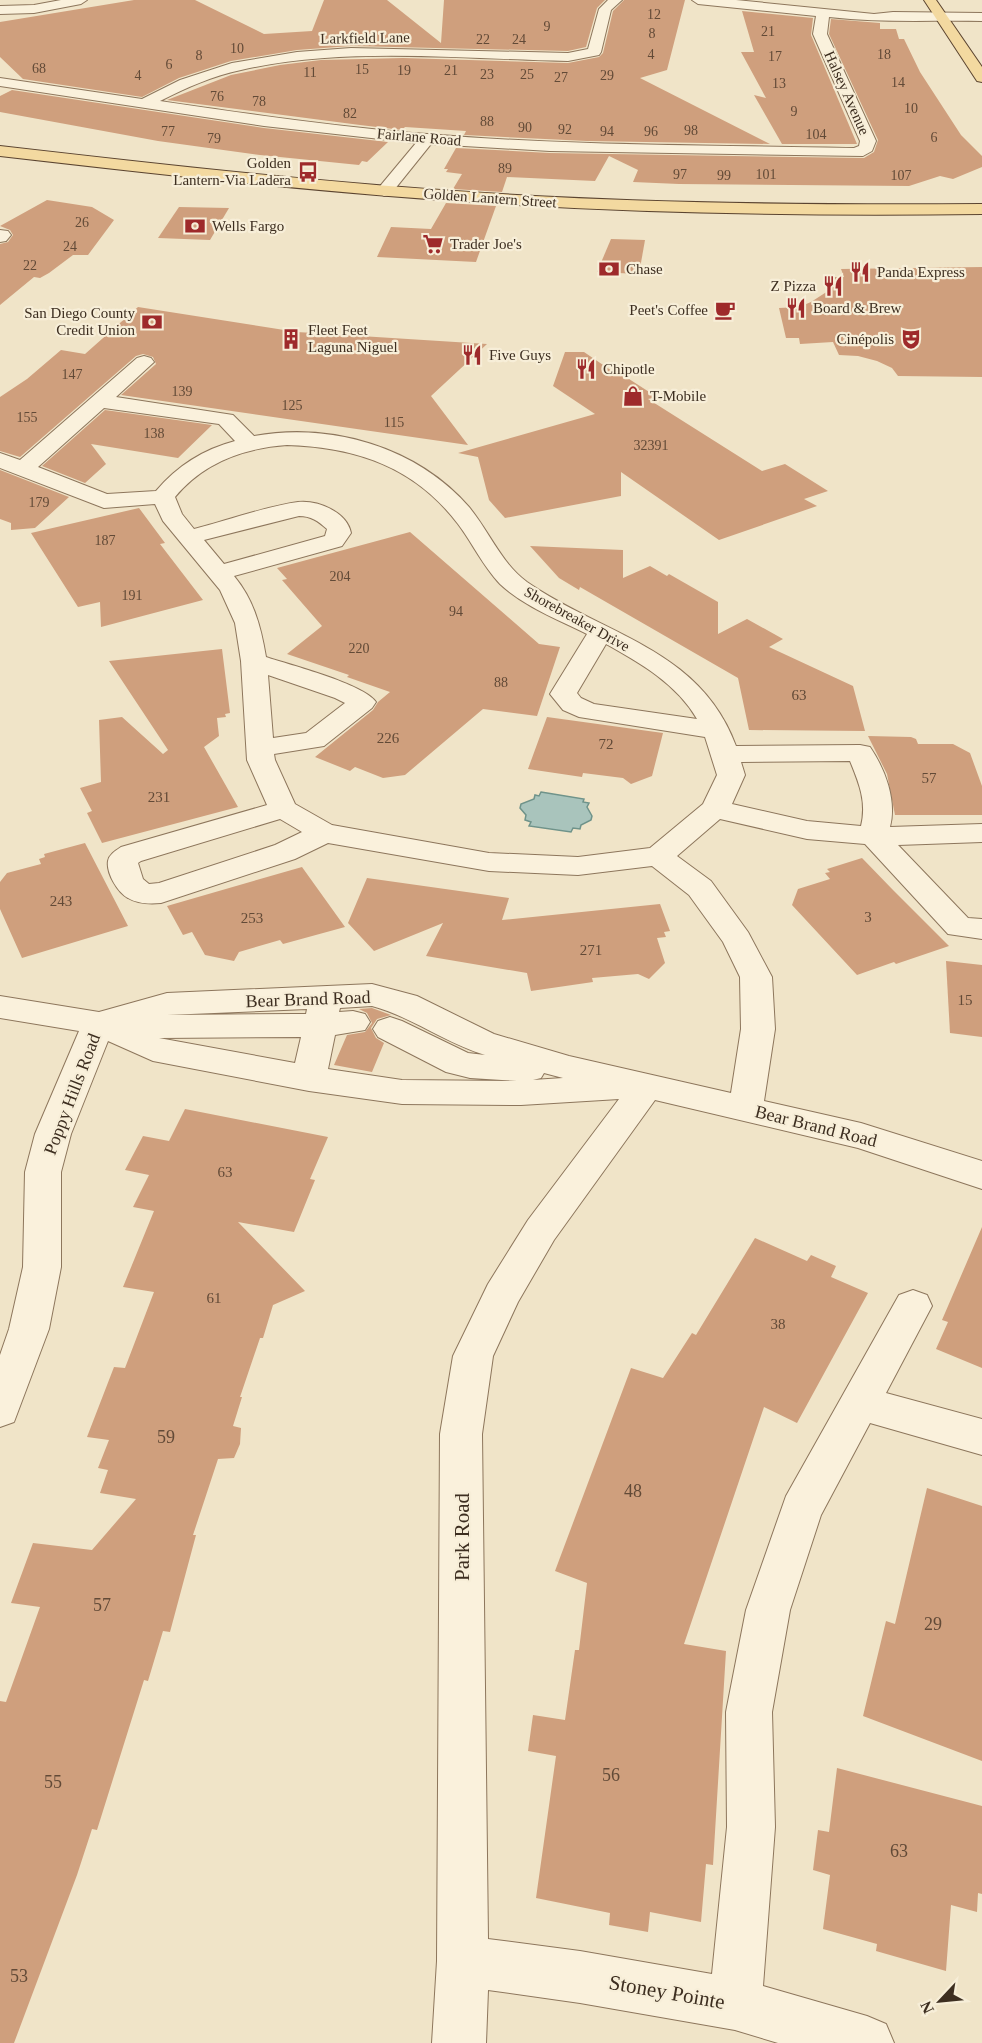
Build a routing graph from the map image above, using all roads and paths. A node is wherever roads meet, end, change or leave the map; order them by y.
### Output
1 (81, 0) edge
2 (616, 0) edge
3 (698, 0) edge
4 (930, 0) edge
5 (955, 0) edge
6 (732, 2) edge
7 (0, 10) edge
8 (982, 10) edge
9 (823, 13) junction
10 (942, 15) junction
11 (965, 15) junction
12 (982, 17) edge
13 (976, 32) dead end
14 (982, 78) edge
15 (0, 82) edge
16 (143, 104) junction
17 (426, 139) junction
18 (0, 151) edge
19 (841, 153) joint
20 (0, 166) edge
21 (384, 191) junction
22 (982, 209) edge
23 (982, 225) edge
24 (144, 362) dead end
25 (100, 401) junction
26 (249, 443) junction
27 (0, 460) edge
28 (23, 469) junction
29 (162, 498) junction
30 (189, 537) junction
31 (219, 573) junction
32 (601, 632) junction
33 (254, 661) junction
34 (720, 742) junction
35 (260, 748) junction
36 (283, 809) junction
37 (715, 809) junction
38 (324, 833) junction
39 (982, 833) edge
40 (873, 836) junction
41 (658, 856) junction
42 (982, 929) edge
43 (0, 1006) edge
44 (333, 1015) junction
45 (99, 1023) junction
46 (390, 1029) dead end
47 (569, 1068) junction
48 (309, 1079) junction
49 (648, 1085) junction
50 (746, 1108) junction
51 (982, 1175) edge
52 (913, 1306) dead end
53 (859, 1403) junction
54 (0, 1410) edge
55 (982, 1437) edge
56 (463, 1961) junction
57 (735, 2004) junction
58 (459, 2043) edge
59 (867, 2043) edge

1 - 7 street
2 - 16 street, Larkfield Lane
3 - 6 street
4 - 10 main road
5 - 11 main road
6 - 9 street
8 - 11 street
9 - 10 street
9 - 19 street, Halsey Avenue
10 - 11 street
10 - 14 main road
11 - 12 street
11 - 13 main road
15 - 16 street, Fairlane Road
16 - 17 street, Fairlane Road
17 - 19 street, Fairlane Road
17 - 21 street
18 - 21 main road, Golden Lantern Street
20 - 23 main road, Golden Lantern Street
21 - 22 main road, Golden Lantern Street
24 - 25 street
25 - 26 street
25 - 28 street
26 - 29 street, Shorebreaker Drive
26 - 32 street, Shorebreaker Drive
27 - 28 street
28 - 29 street
29 - 30 street
30 - 31 street
30 - 31 street
31 - 33 street
32 - 34 street, Shorebreaker Drive
32 - 34 street
33 - 35 street
33 - 35 street
34 - 37 street, Shorebreaker Drive
34 - 40 street
35 - 36 street
36 - 38 street
36 - 38 street
37 - 40 street
37 - 41 street, Shorebreaker Drive
38 - 41 street
39 - 40 street
40 - 42 street
41 - 50 street
43 - 45 street, Bear Brand Road
44 - 45 street, Bear Brand Road
44 - 47 street, Bear Brand Road
44 - 48 street
45 - 48 street, Bear Brand Road
45 - 54 street, Poppy Hills Road
46 - 47 street
47 - 49 street, Bear Brand Road
48 - 49 street, Bear Brand Road
49 - 50 street, Bear Brand Road
49 - 56 street, Park Road
50 - 51 street, Bear Brand Road
52 - 53 street
53 - 55 street
53 - 57 street
56 - 57 street, Stoney Pointe
56 - 58 street, Park Road
57 - 59 street, Stoney Pointe

